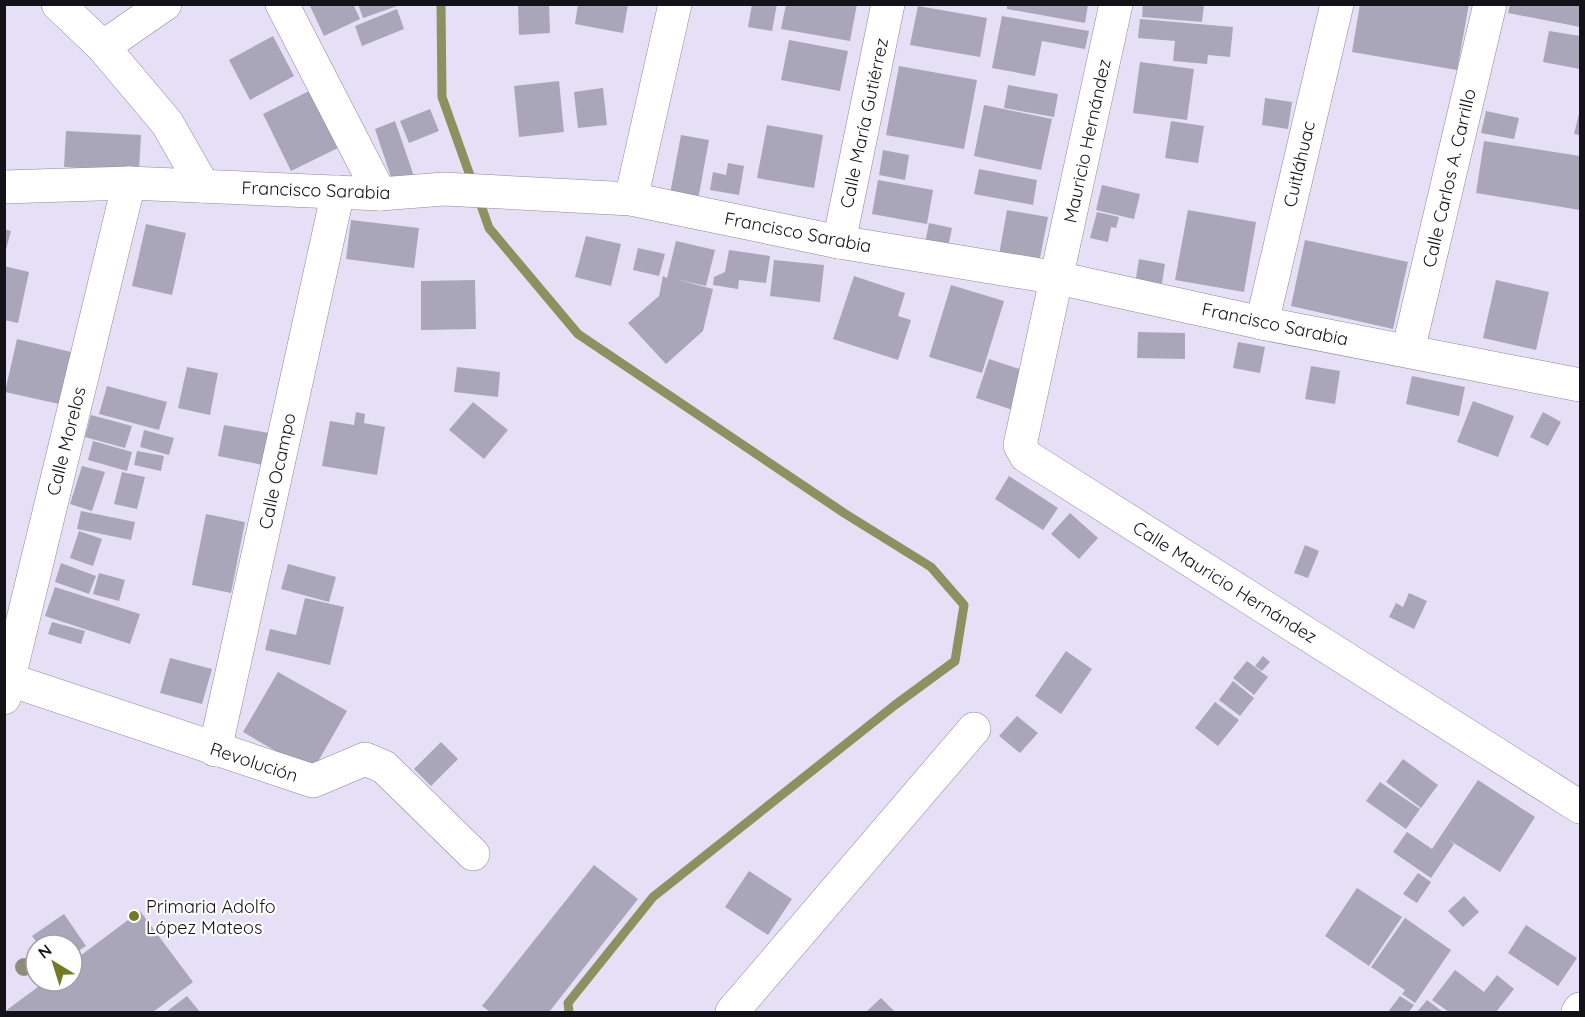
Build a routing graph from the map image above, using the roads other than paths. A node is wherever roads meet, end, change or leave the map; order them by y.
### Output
1 (58, 4) edge
2 (165, 4) edge
3 (282, 4) edge
4 (675, 4) edge
5 (888, 4) edge
6 (1116, 4) edge
7 (1337, 4) edge
8 (1490, 4) edge
9 (103, 47) junction
10 (129, 183) junction
11 (202, 186) junction
12 (4, 187) edge
13 (338, 192) junction
14 (380, 194) junction
15 (632, 199) junction
16 (839, 242) junction
17 (1058, 278) junction
18 (1262, 322) junction
19 (1408, 351) junction
20 (1581, 385) edge
21 (6, 685) edge
22 (974, 729) dead end
23 (216, 750) junction
24 (1581, 807) edge
25 (473, 854) dead end
26 (732, 1012) edge

1 - 9 street
2 - 9 street
3 - 14 street
4 - 15 street
5 - 16 street, Calle María Gutiérrez
6 - 17 street, Mauricio Hernández
7 - 18 street, Cuitláhuac
8 - 19 street, Calle Carlos A. Carrillo
9 - 11 street
10 - 11 street, Francisco Sarabia
10 - 12 street, Francisco Sarabia
10 - 21 street, Calle Morelos
11 - 13 street, Francisco Sarabia
13 - 14 street, Francisco Sarabia
13 - 23 street, Calle Ocampo
14 - 15 street, Francisco Sarabia
15 - 16 street, Francisco Sarabia
16 - 17 street, Francisco Sarabia
17 - 18 street, Francisco Sarabia
17 - 24 street, Calle Mauricio Hernández
18 - 19 street, Francisco Sarabia
19 - 20 street, Francisco Sarabia
21 - 23 street, Revolución
22 - 26 street
23 - 25 street, Revolución

